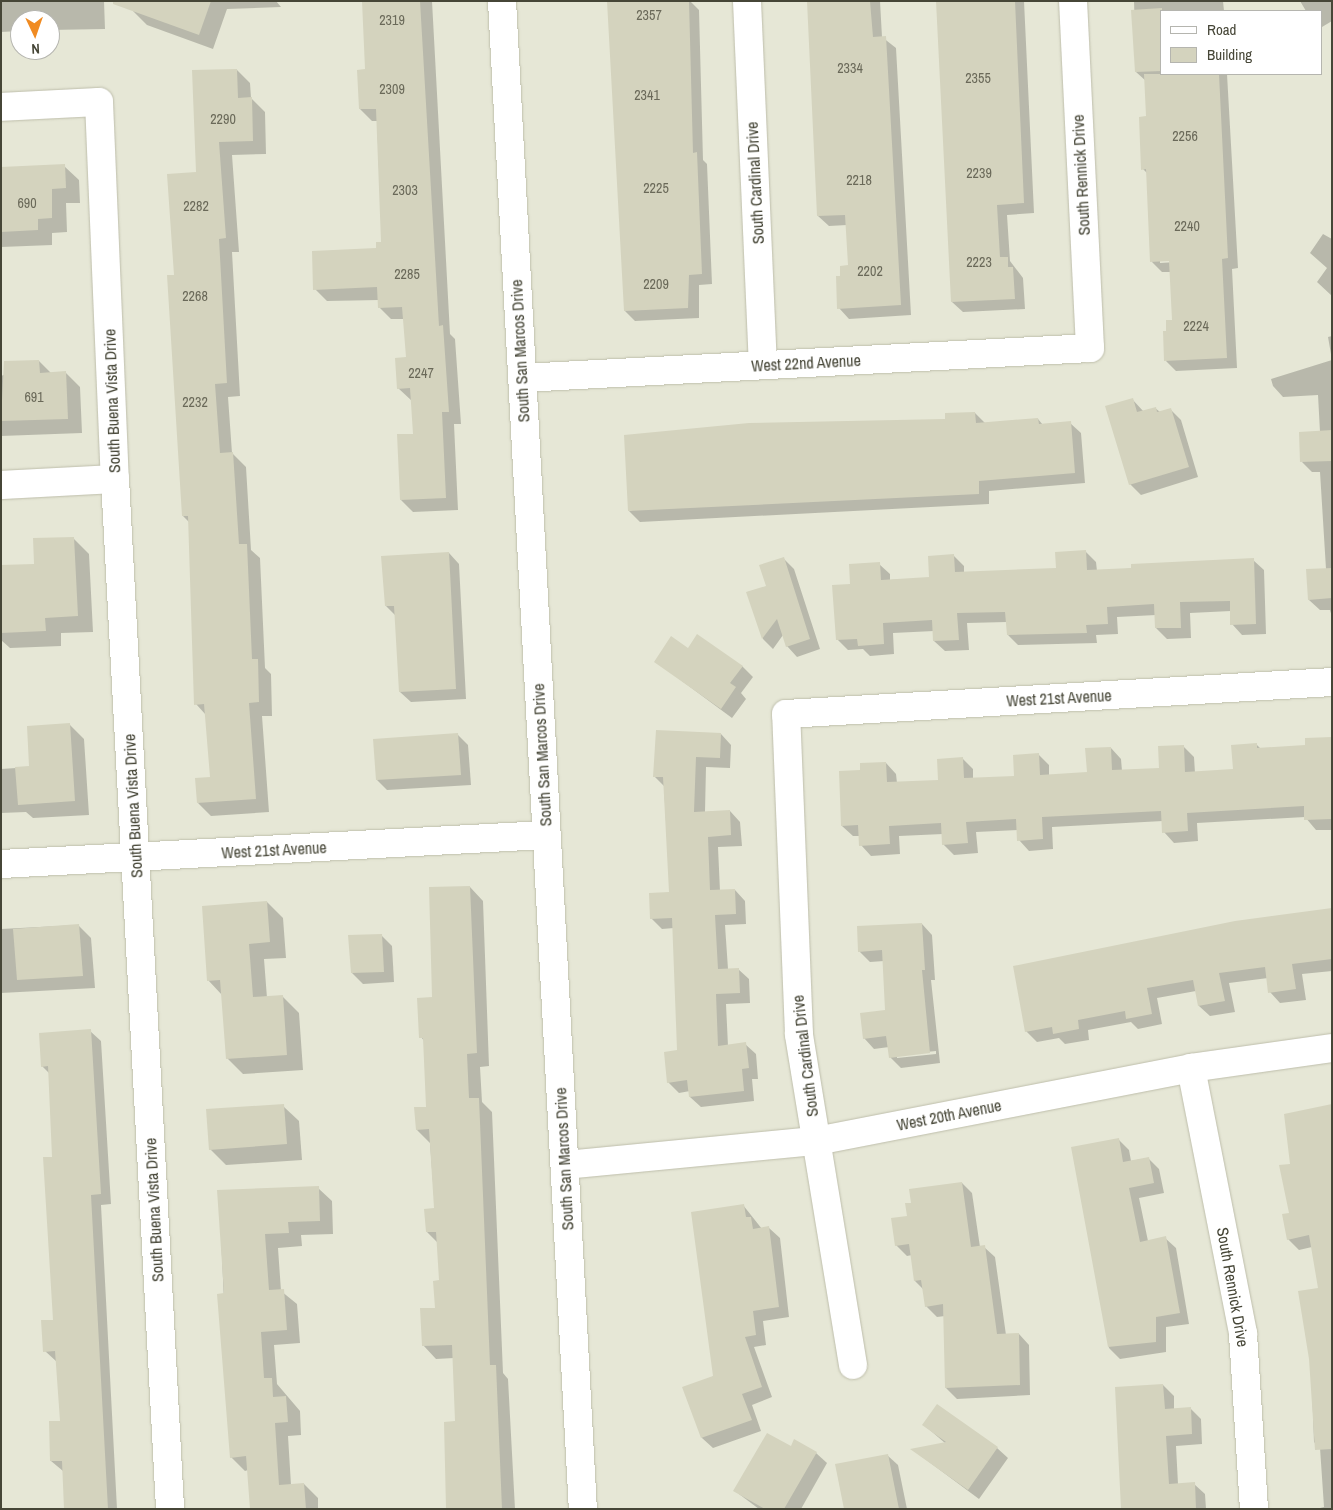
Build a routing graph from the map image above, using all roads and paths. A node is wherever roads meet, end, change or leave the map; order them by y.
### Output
1 (502, 1) edge
2 (747, 1) edge
3 (1073, 1) edge
4 (1, 107) edge
5 (1090, 348) joint
6 (763, 365) junction
7 (522, 378) junction
8 (115, 478) junction
9 (1, 485) edge
10 (1332, 682) edge
11 (786, 714) joint
12 (546, 835) junction
13 (136, 857) junction
14 (1, 864) edge
15 (1332, 1048) edge
16 (1191, 1068) junction
17 (816, 1142) junction
18 (565, 1165) junction
19 (853, 1365) dead end
20 (170, 1509) edge
21 (582, 1509) edge
22 (1254, 1509) edge

1 - 7 street, South San Marcos Drive
2 - 6 street, South Cardinal Drive
3 - 5 street, South Rennick Drive
4 - 8 street, South Buena Vista Drive
5 - 6 street, West 22nd Avenue
6 - 7 street, West 22nd Avenue
7 - 12 street, South San Marcos Drive
8 - 9 street
8 - 13 street, South Buena Vista Drive
10 - 11 street, West 21st Avenue
11 - 17 street, South Cardinal Drive
12 - 13 street, West 21st Avenue
12 - 18 street, South San Marcos Drive
13 - 14 street, West 21st Avenue
13 - 20 street, South Buena Vista Drive
15 - 16 street, West 20th Avenue
16 - 17 street, West 20th Avenue
16 - 22 street, South Rennick Drive
17 - 18 street, West 20th Avenue
17 - 19 street, South Cardinal Drive
18 - 21 street, South San Marcos Drive

